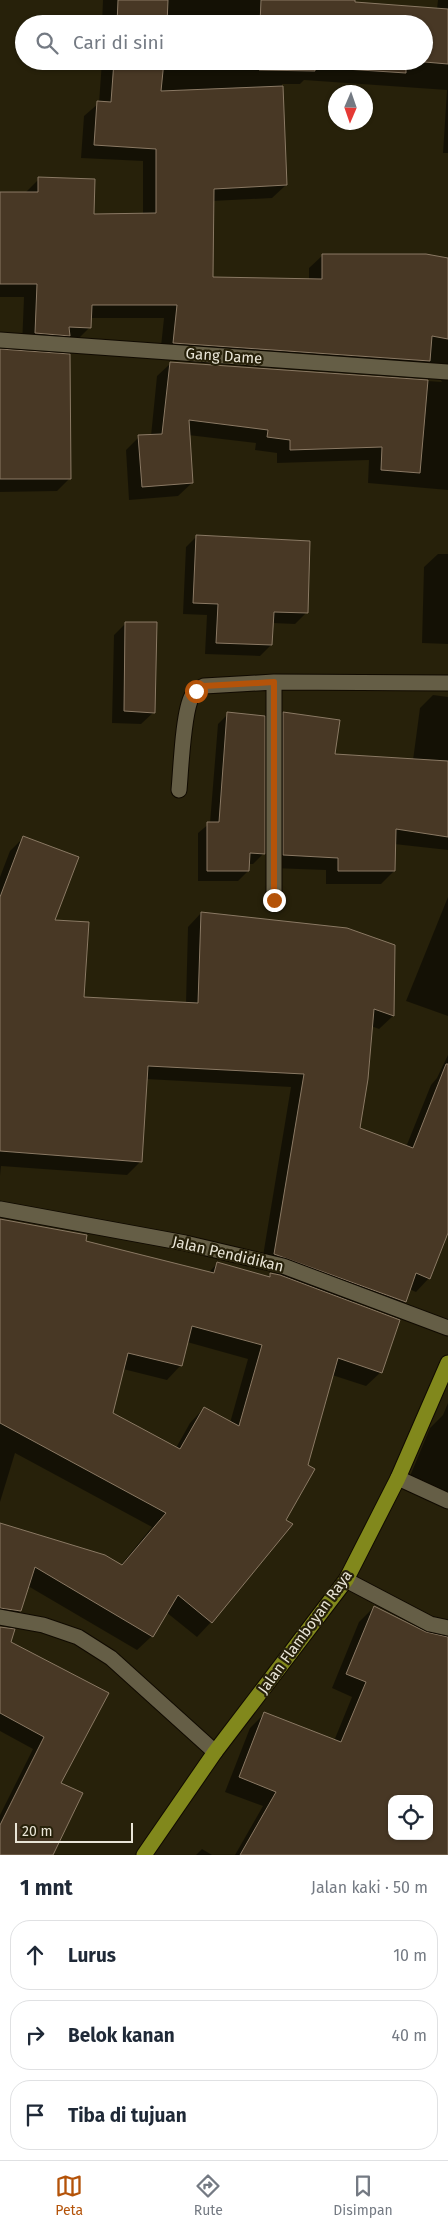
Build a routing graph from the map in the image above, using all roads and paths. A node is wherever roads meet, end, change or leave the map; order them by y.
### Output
1 (0, 340) edge
2 (448, 372) edge
3 (274, 682) junction
4 (448, 682) edge
5 (179, 790) dead end
6 (274, 900) dead end
7 (0, 1209) edge
8 (448, 1328) edge
9 (448, 1363) edge
10 (398, 1478) junction
11 (448, 1500) edge
12 (346, 1580) junction
13 (0, 1617) edge
14 (448, 1628) edge
15 (215, 1752) junction
16 (144, 1855) edge

1 - 2 street, Gang Dame
3 - 4 street
3 - 5 street
3 - 6 street
7 - 8 street, Jalan Pendidikan
9 - 10 main road, Jalan Flamboyan Raya
10 - 11 street
10 - 12 main road, Jalan Flamboyan Raya
12 - 14 street
12 - 15 main road, Jalan Flamboyan Raya
13 - 15 street
15 - 16 main road, Jalan Flamboyan Raya

